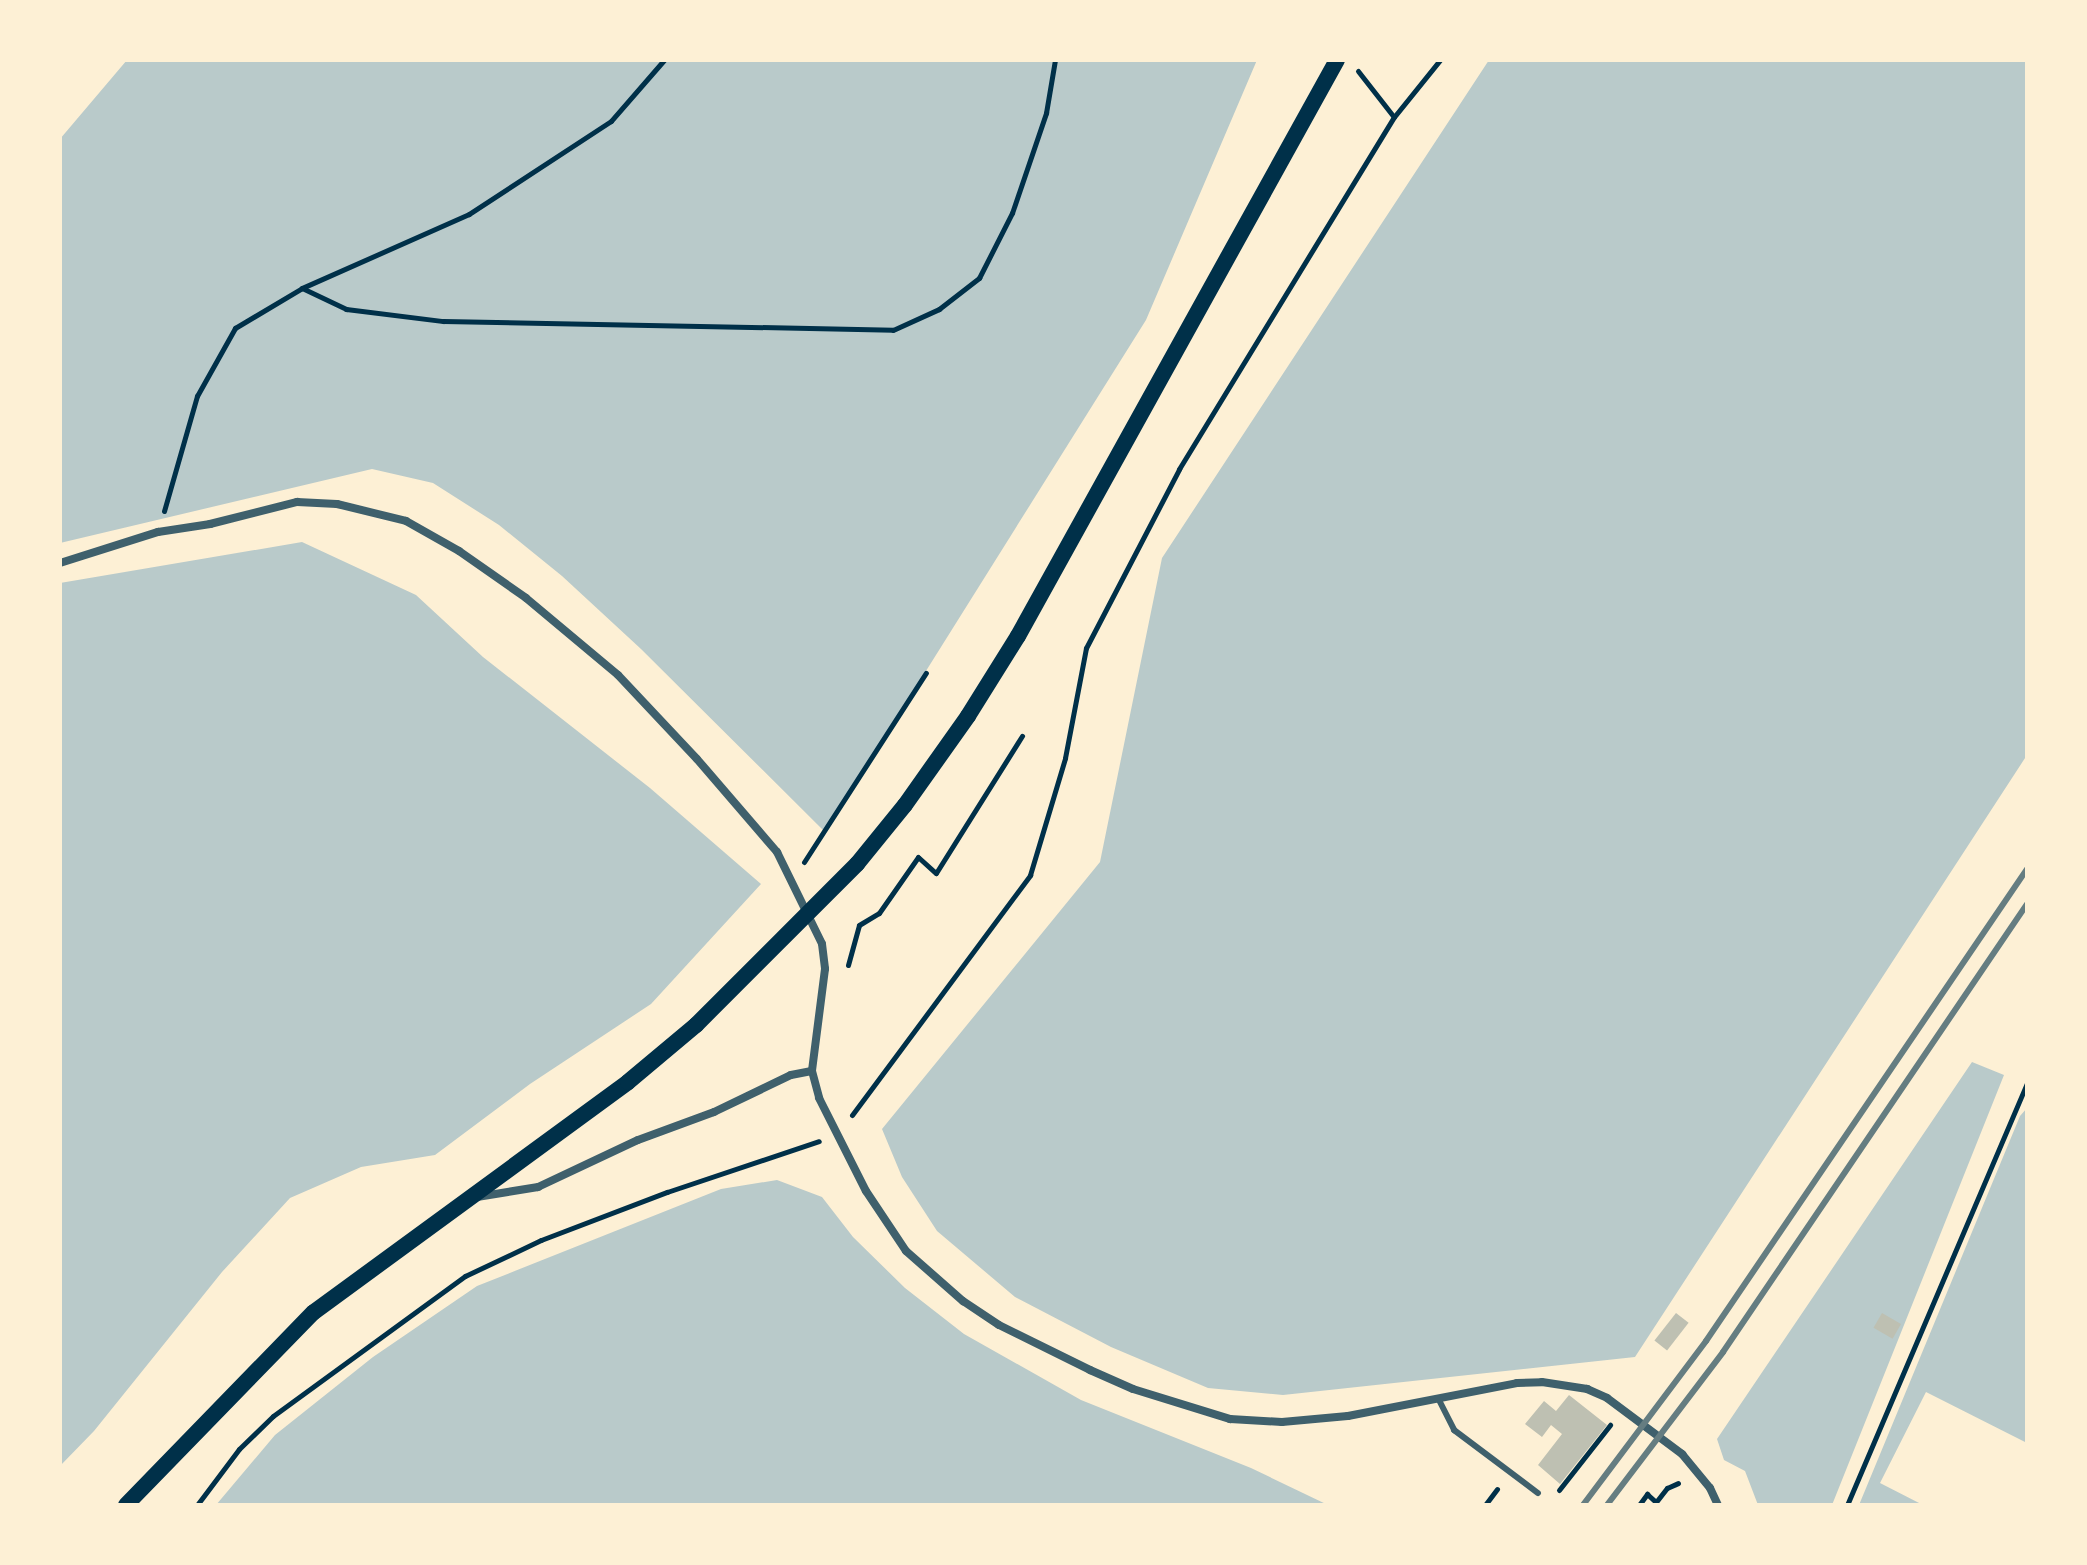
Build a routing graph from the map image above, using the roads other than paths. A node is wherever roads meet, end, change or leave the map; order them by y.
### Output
1 (1337, 60) edge
2 (60, 563) edge
3 (810, 914) junction
4 (812, 1071) junction
5 (468, 1199) junction
6 (1439, 1400) junction
7 (1538, 1493) dead end
8 (126, 1505) edge
9 (1718, 1505) edge

1 - 3 main road
2 - 3 street
3 - 4 street
3 - 5 main road
4 - 5 street
4 - 6 street
5 - 8 main road
6 - 7 lane
6 - 9 street

